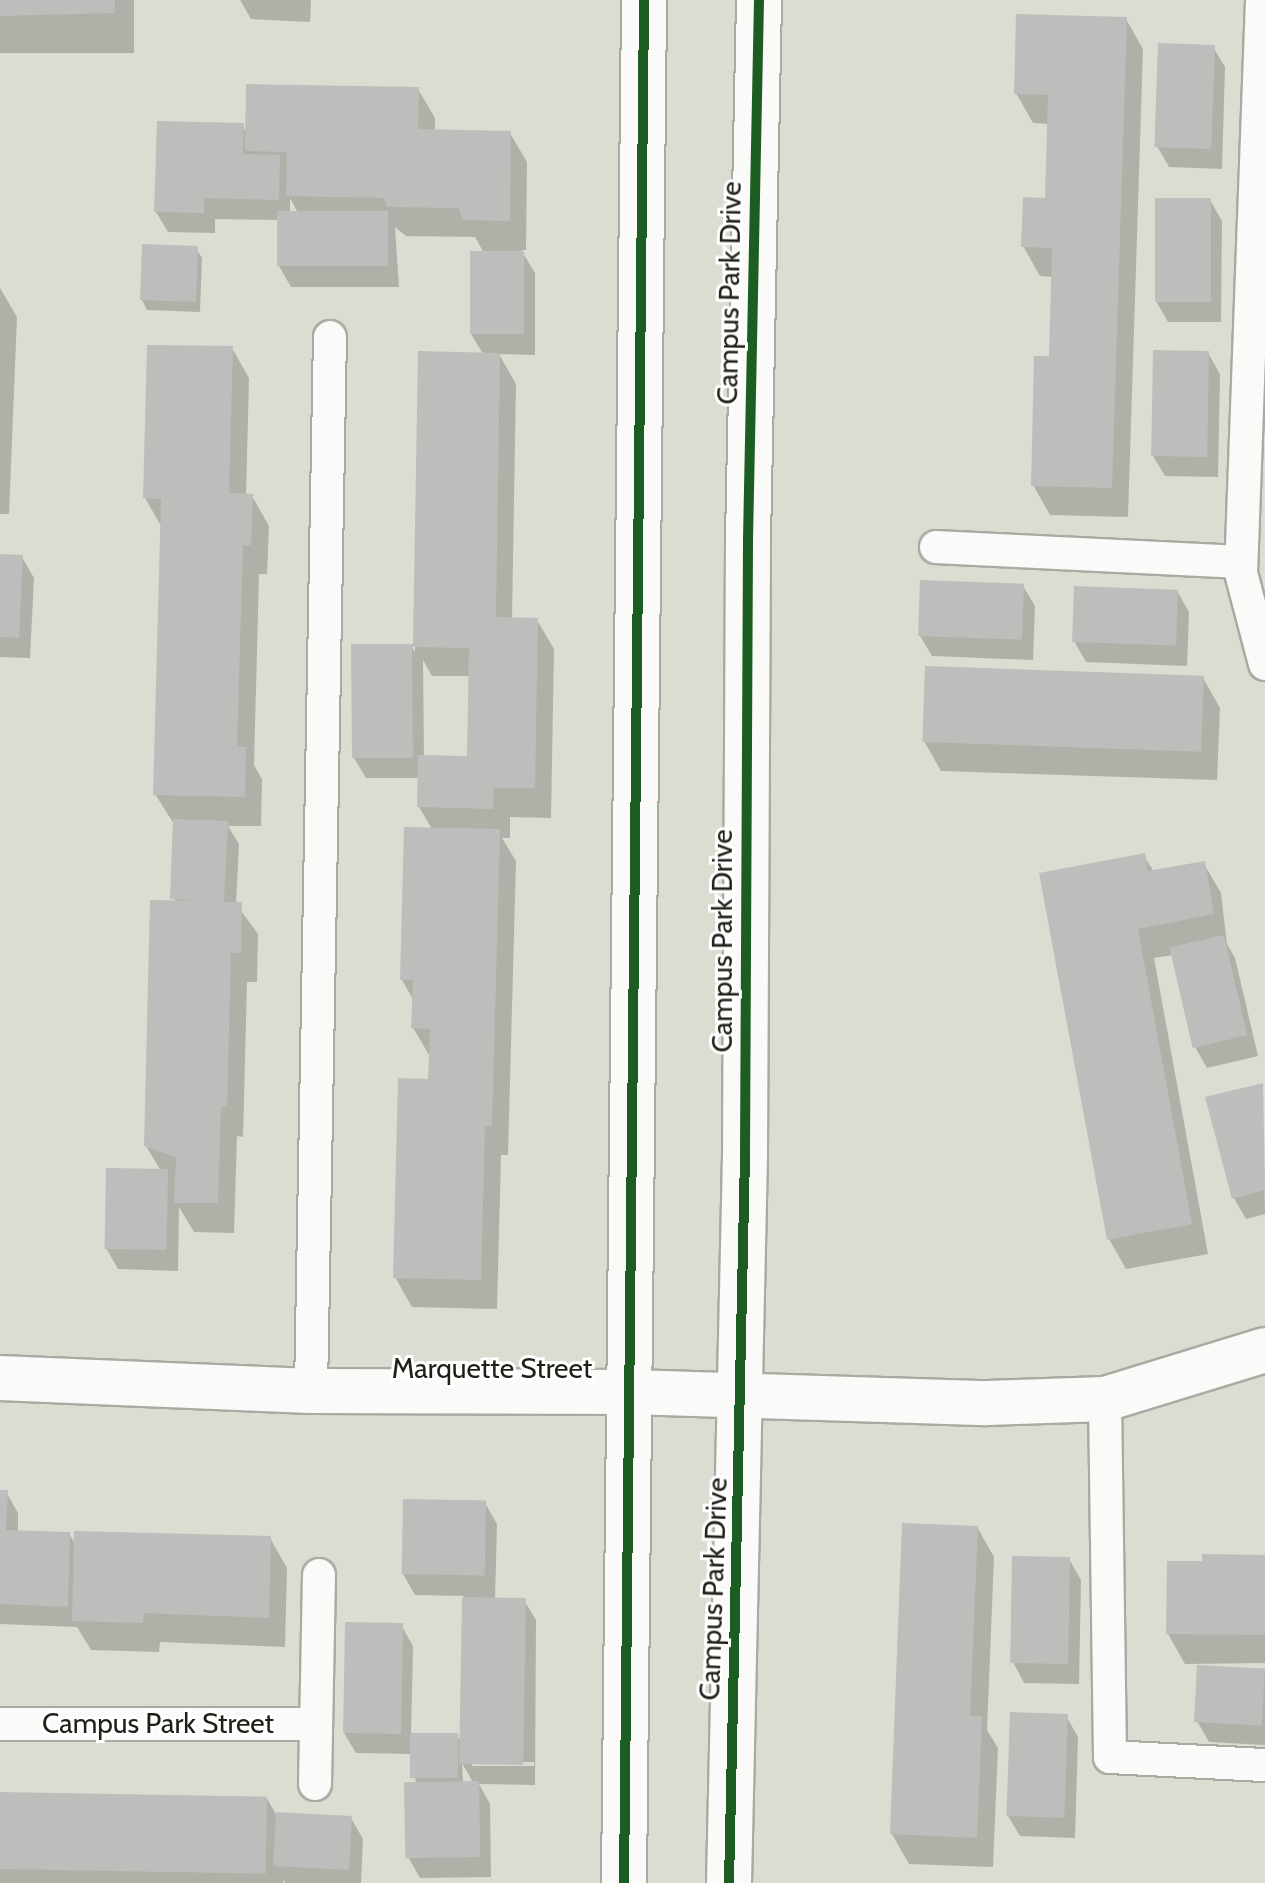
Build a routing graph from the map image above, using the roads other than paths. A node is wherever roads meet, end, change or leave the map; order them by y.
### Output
1 (644, 0) edge
2 (759, 0) edge
3 (1262, 0) edge
4 (330, 337) dead end
5 (936, 547) dead end
6 (1241, 562) junction
7 (1265, 664) edge
8 (1265, 1350) edge
9 (0, 1378) edge
10 (311, 1391) junction
11 (631, 1392) junction
12 (741, 1395) junction
13 (1105, 1399) junction
14 (319, 1575) dead end
15 (0, 1724) edge
16 (316, 1724) junction
17 (1265, 1765) edge
18 (315, 1784) dead end
19 (624, 1883) edge
20 (729, 1883) edge

1 - 11 street
2 - 12 street, Campus Park Drive
3 - 6 lane
4 - 10 lane
5 - 6 lane
6 - 7 lane
8 - 13 street, Marquette Street
9 - 10 street, Marquette Street
10 - 11 street, Marquette Street
11 - 12 street, Marquette Street
11 - 19 street
12 - 13 street, Marquette Street
12 - 20 street, Campus Park Drive
13 - 17 lane
14 - 16 lane, Campus Park Street
15 - 16 lane, Campus Park Street
16 - 18 lane, Campus Park Street

